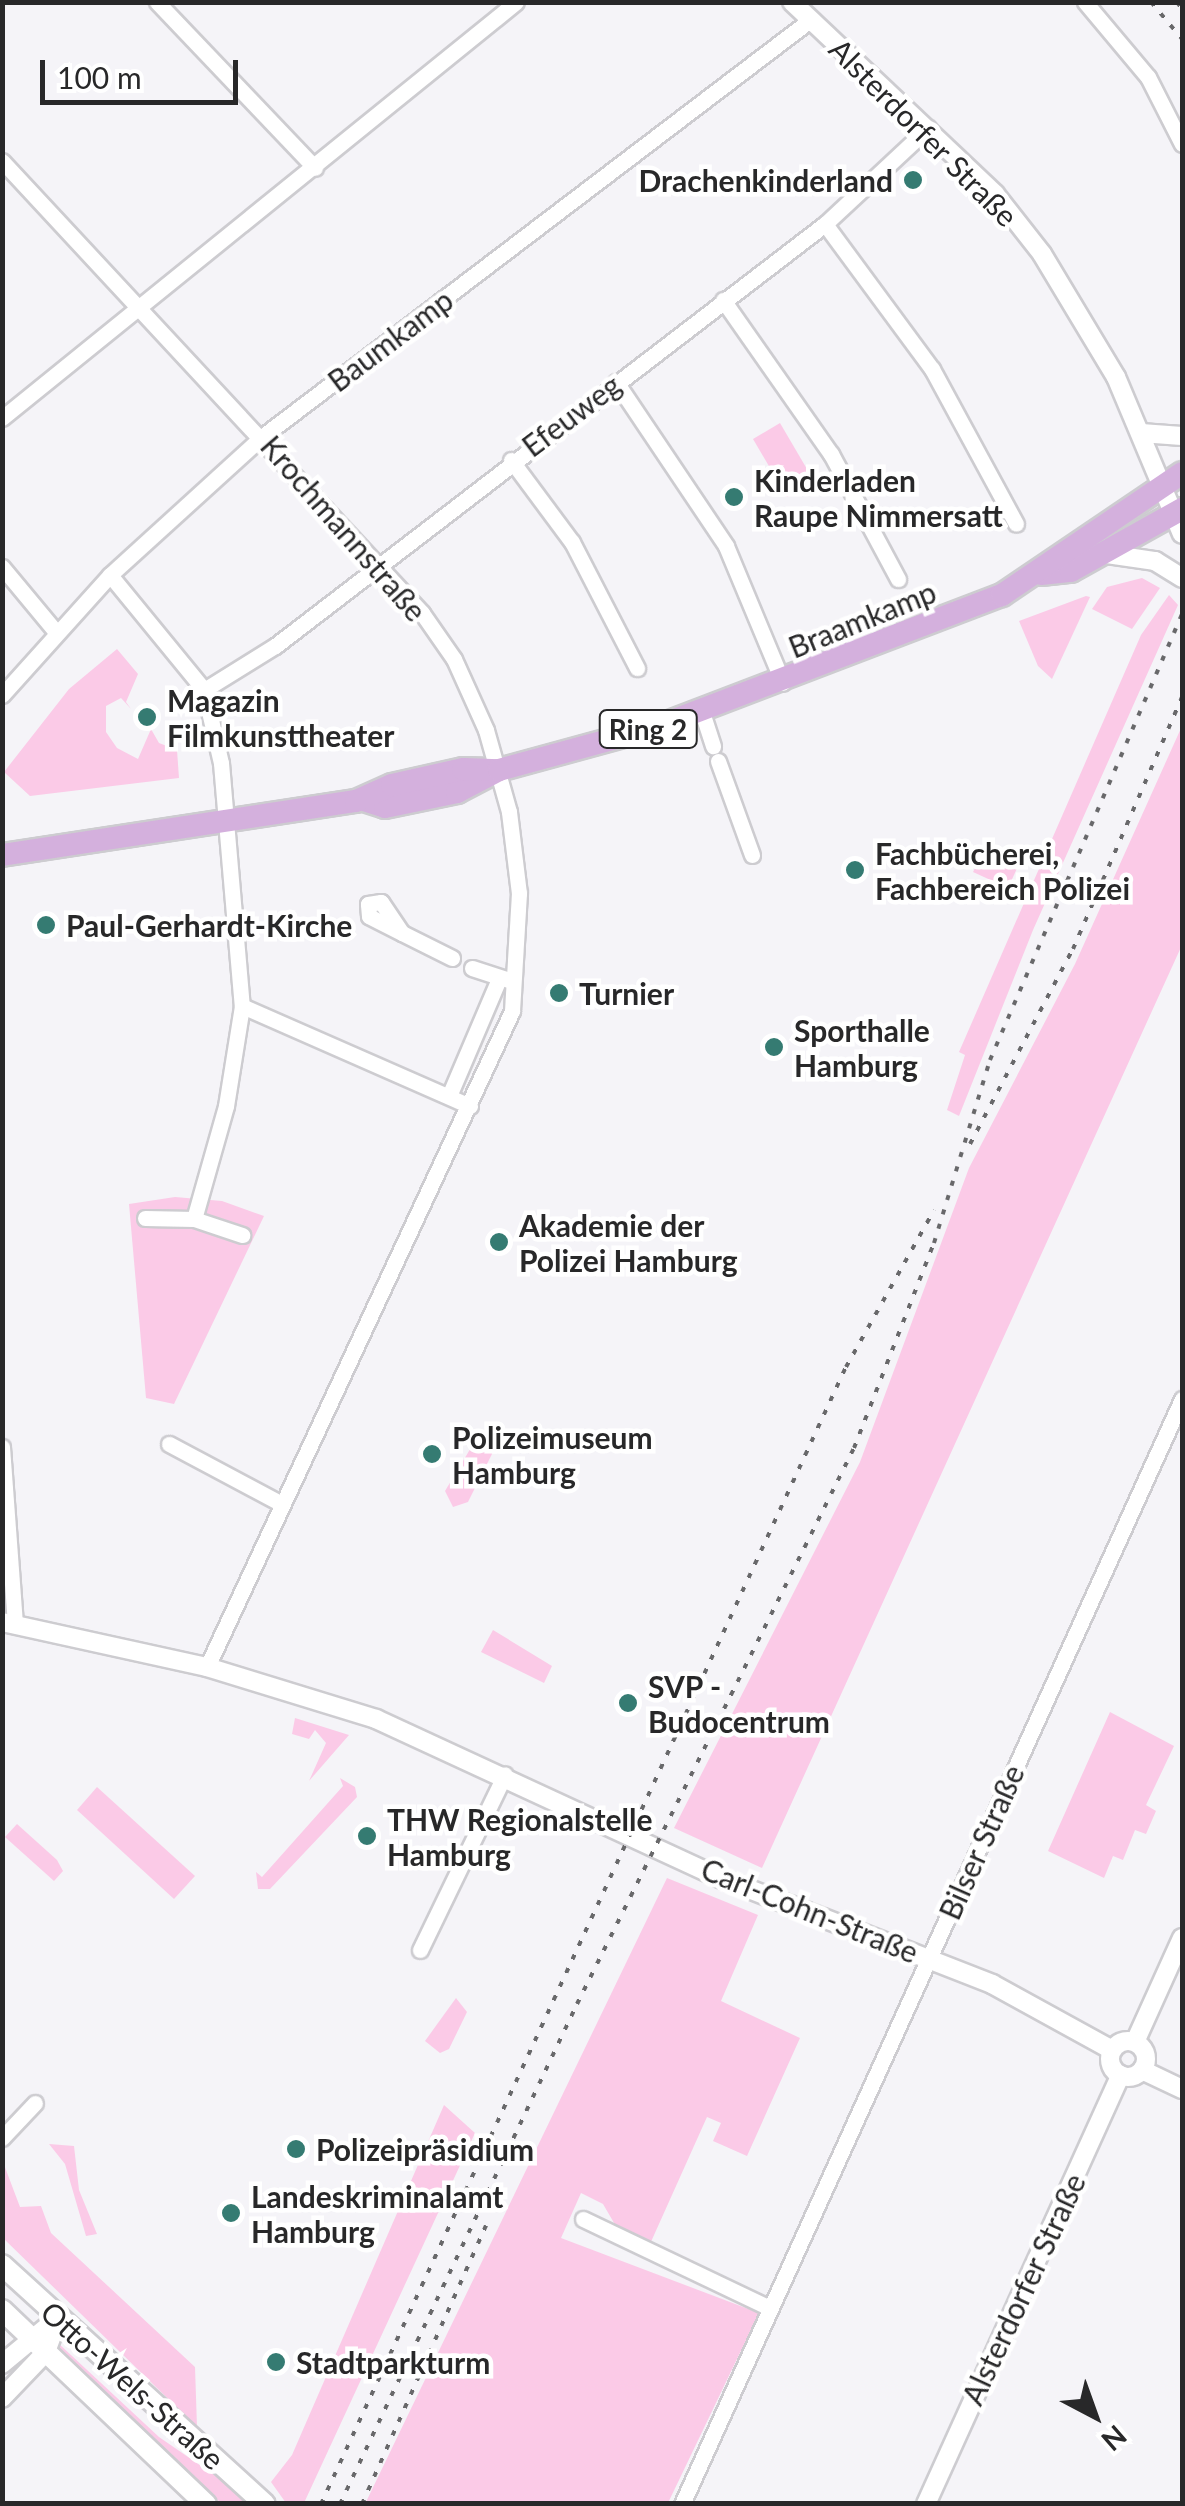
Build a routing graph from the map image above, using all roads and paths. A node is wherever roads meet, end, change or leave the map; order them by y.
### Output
1 (158, 2) edge
2 (792, 2) edge
3 (1085, 2) edge
4 (506, 5) edge
5 (810, 20) junction
6 (928, 128) junction
7 (1182, 144) edge
8 (2, 161) edge
9 (314, 168) junction
10 (824, 224) junction
11 (723, 300) junction
12 (140, 307) junction
13 (616, 382) junction
14 (2, 418) edge
15 (1141, 433) junction
16 (264, 436) junction
17 (1182, 436) edge
18 (511, 460) junction
19 (1182, 473) edge
20 (1160, 487) junction
21 (1179, 519) edge
22 (1016, 524) dead end
23 (1108, 554) junction
24 (380, 565) junction
25 (2, 566) edge
26 (1042, 574) junction
27 (110, 575) junction
28 (1182, 578) edge
29 (898, 579) dead end
30 (56, 632) junction
31 (637, 668) dead end
32 (783, 683) junction
33 (204, 690) junction
34 (2, 695) edge
35 (702, 712) junction
36 (500, 770) junction
37 (228, 824) junction
38 (2, 842) edge
39 (31, 847) junction
40 (752, 854) dead end
41 (2, 855) edge
42 (402, 933) dead end
43 (452, 958) dead end
44 (472, 968) dead end
45 (517, 980) junction
46 (498, 981) junction
47 (242, 1006) junction
48 (450, 1096) junction
49 (470, 1106) junction
50 (144, 1218) dead end
51 (194, 1219) junction
52 (242, 1235) dead end
53 (1182, 1399) edge
54 (169, 1444) dead end
55 (2, 1448) edge
56 (282, 1504) junction
57 (9, 1623) edge
58 (207, 1667) junction
59 (504, 1774) junction
60 (1182, 1938) edge
61 (420, 1950) dead end
62 (930, 1957) junction
63 (1135, 2042) junction
64 (1112, 2050) junction
65 (1142, 2070) junction
66 (1122, 2076) junction
67 (1182, 2090) edge
68 (36, 2103) dead end
69 (2, 2138) edge
70 (582, 2219) dead end
71 (2, 2265) edge
72 (770, 2308) junction
73 (2, 2310) edge
74 (59, 2317) junction
75 (30, 2336) junction
76 (46, 2352) junction
77 (2, 2364) edge
78 (2, 2398) edge
79 (206, 2504) edge
80 (265, 2504) edge
81 (682, 2504) edge
82 (926, 2504) edge

1 - 9 street
2 - 5 street, Alsterdorfer Straße
3 - 7 street
4 - 9 street
5 - 6 street, Alsterdorfer Straße
5 - 16 street, Baumkamp
6 - 10 street, Efeuweg
6 - 15 street, Alsterdorfer Straße
8 - 12 street, Krochmannstraße
9 - 12 street
10 - 11 street, Efeuweg
10 - 22 street
11 - 13 street, Efeuweg
11 - 29 street
12 - 14 street
12 - 16 street, Krochmannstraße
13 - 18 street, Efeuweg
13 - 32 street
15 - 17 street
15 - 20 street, Alsterdorfer Straße
16 - 24 street, Krochmannstraße
16 - 27 street, Baumkamp
18 - 24 street, Efeuweg
18 - 31 street
19 - 20 main road, Braamkamp / Ring 2
20 - 21 street, Alsterdorfer Straße
20 - 26 main road, Braamkamp / Ring 2
21 - 23 main road, Braamkamp / Ring 2
23 - 26 main road, Braamkamp / Ring 2
23 - 28 street
24 - 33 street, Efeuweg
24 - 36 street, Krochmannstraße
25 - 30 street
26 - 32 main road, Braamkamp / Ring 2
27 - 30 street, Baumkamp
27 - 33 street
30 - 34 street, Baumkamp
32 - 35 main road, Braamkamp / Ring 2
33 - 37 street
35 - 36 main road, Braamkamp / Ring 2
35 - 40 street
36 - 37 main road, Braamkamp / Ring 2
36 - 45 street, Krochmannstraße
37 - 39 main road, Braamkamp / Ring 2
37 - 47 street
38 - 39 main road, Braamkamp / Ring 2
39 - 41 main road, Braamkamp / Ring 2
42 - 43 street
44 - 46 street
45 - 46 street
45 - 49 street, Krochmannstraße
46 - 48 street
47 - 48 street
47 - 51 street
48 - 49 street
49 - 56 street, Krochmannstraße
50 - 51 street
51 - 52 street
53 - 62 street, Bilser Straße
54 - 56 street
55 - 57 street
56 - 58 street, Krochmannstraße
57 - 58 street, Carl-Cohn-Straße
58 - 59 street, Carl-Cohn-Straße
59 - 61 street
59 - 62 street, Carl-Cohn-Straße
60 - 63 street
62 - 64 street, Carl-Cohn-Straße
62 - 72 street, Bilser Straße
63 - 64 street
63 - 65 street
64 - 66 street
65 - 66 street
65 - 67 street
66 - 82 street, Alsterdorfer Straße
68 - 69 street
70 - 72 street
71 - 74 main road, Otto-Wels-Straße
72 - 81 street, Bilser Straße
73 - 75 main road, Otto-Wels-Straße
74 - 75 street
74 - 76 street
74 - 80 main road, Otto-Wels-Straße
75 - 76 main road, Otto-Wels-Straße
75 - 77 street
76 - 78 street
76 - 79 main road, Otto-Wels-Straße

